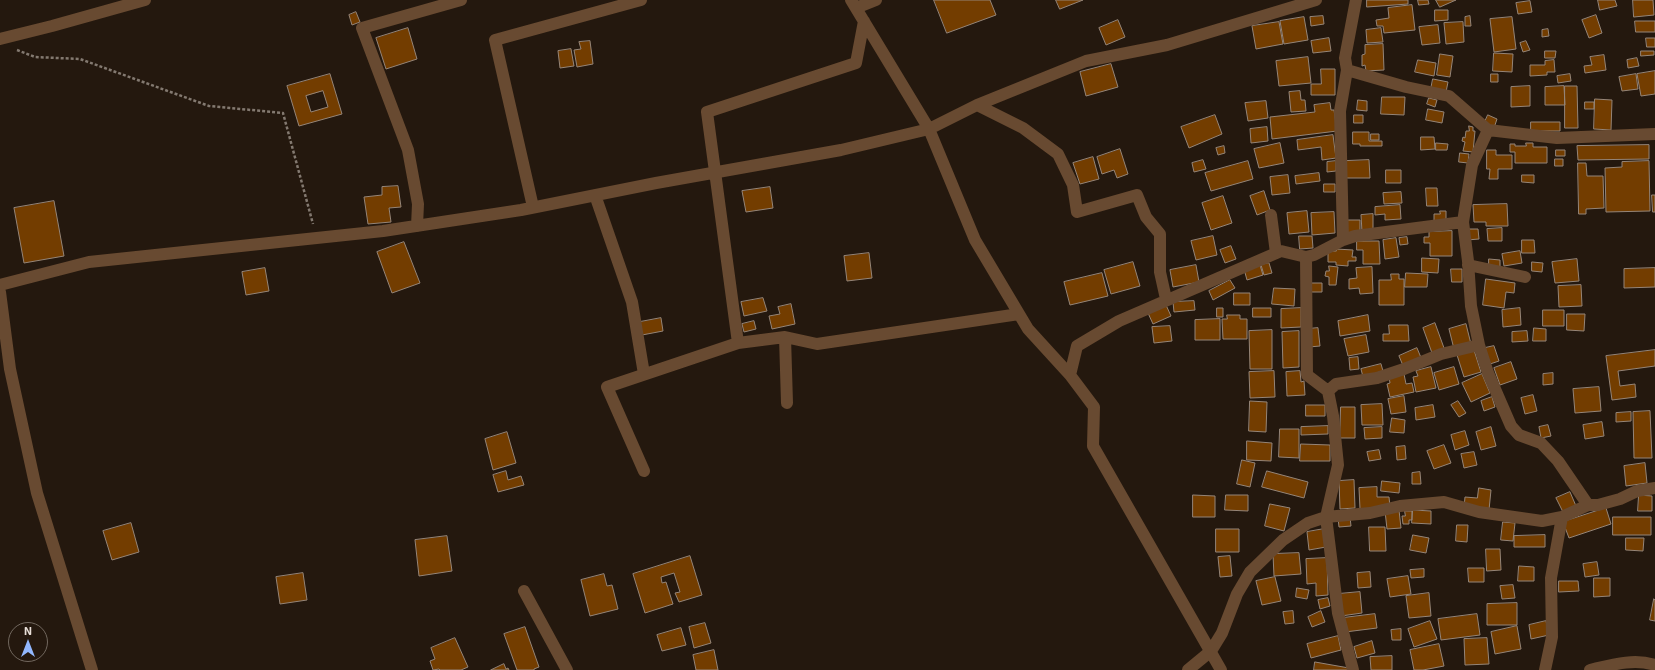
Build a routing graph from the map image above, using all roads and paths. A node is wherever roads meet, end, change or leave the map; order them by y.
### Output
1 (145, 0) edge
2 (461, 0) edge
3 (641, 0) edge
4 (876, 0) edge
5 (1356, 0) edge
6 (1312, 1) edge
7 (854, 4) edge
8 (864, 21) junction
9 (0, 39) edge
10 (14, 49) dead end
11 (1347, 70) junction
12 (977, 105) junction
13 (929, 129) junction
14 (1488, 130) junction
15 (1655, 134) edge
16 (715, 173) junction
17 (595, 195) junction
18 (533, 207) junction
19 (1271, 215) dead end
20 (1463, 222) junction
21 (417, 226) junction
22 (317, 238) junction
23 (1343, 240) junction
24 (1276, 253) junction
25 (1306, 257) junction
26 (1468, 264) junction
27 (1525, 277) dead end
28 (0, 285) edge
29 (0, 292) edge
30 (1166, 299) junction
31 (1019, 314) junction
32 (785, 337) junction
33 (738, 343) junction
34 (1478, 345) junction
35 (644, 374) junction
36 (1070, 375) junction
37 (1328, 391) junction
38 (787, 403) dead end
39 (644, 471) dead end
40 (1655, 488) edge
41 (1588, 505) junction
42 (1326, 517) junction
43 (1562, 517) junction
44 (524, 591) dead end
45 (1211, 651) junction
46 (1655, 665) edge
47 (92, 670) edge
48 (567, 670) edge
49 (1188, 670) edge
50 (1221, 670) edge
51 (1354, 670) edge
52 (1545, 670) edge
53 (1590, 670) edge

1 - 9 street
2 - 21 street
3 - 18 street
4 - 7 street
5 - 11 street
6 - 12 street
7 - 8 street
8 - 13 street
8 - 16 street
10 - 22 path
11 - 14 street
11 - 23 street
12 - 13 street
12 - 30 street
13 - 16 street
13 - 31 street
14 - 15 street
14 - 20 street
16 - 17 street
16 - 33 street
17 - 18 street
17 - 35 street
18 - 21 street
19 - 24 street
20 - 23 street
20 - 26 street
21 - 22 street
22 - 28 street
23 - 25 street
24 - 25 street
24 - 30 street
25 - 37 street
26 - 27 street
26 - 34 street
29 - 47 street
30 - 36 street
31 - 32 street
31 - 36 street
32 - 33 street
32 - 38 street
33 - 35 street
34 - 37 street
34 - 41 street
35 - 39 street
36 - 45 street
37 - 42 street
40 - 41 street
41 - 43 street
42 - 43 street
42 - 45 street
42 - 51 street
43 - 52 street
44 - 48 street
45 - 49 street
45 - 50 street
46 - 53 street

